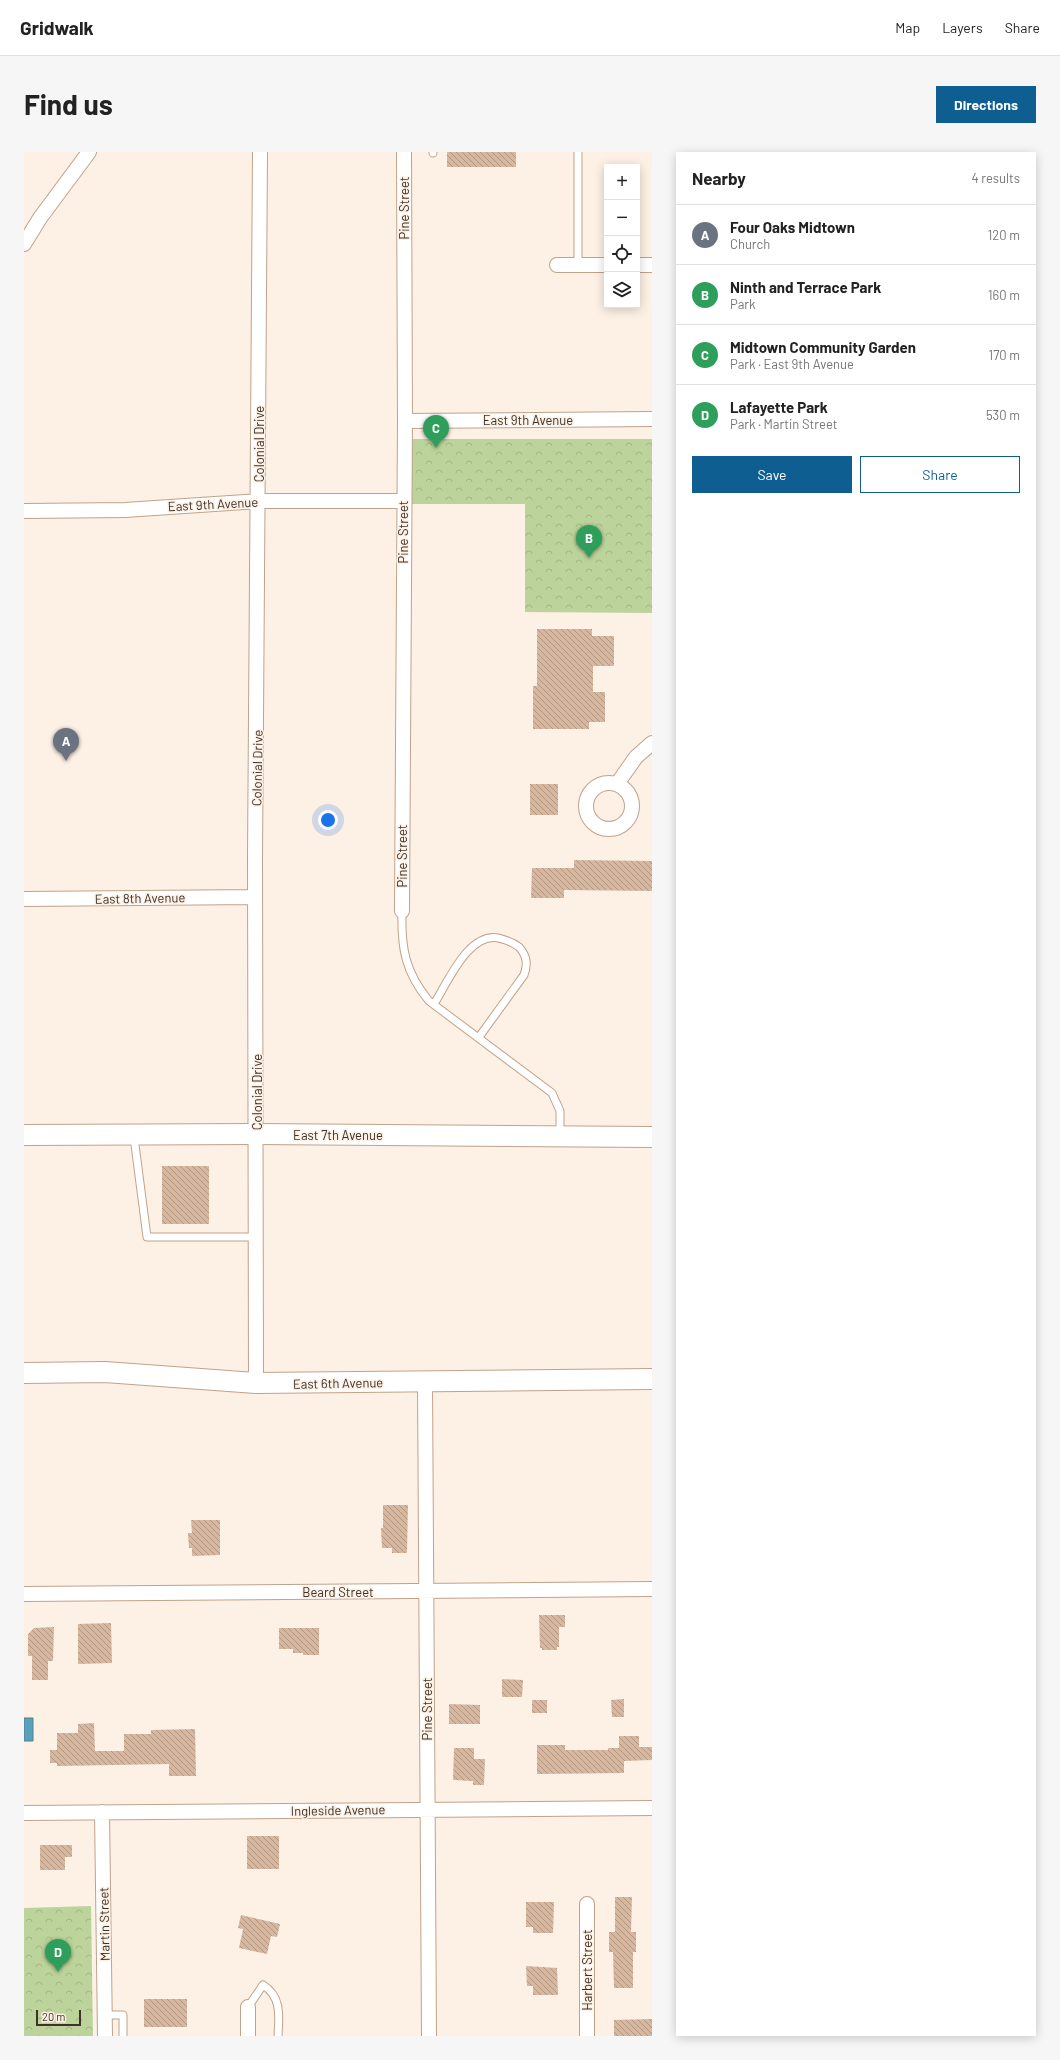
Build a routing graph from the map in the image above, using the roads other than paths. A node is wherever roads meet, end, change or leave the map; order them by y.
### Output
1 (89, 152) edge
2 (260, 152) edge
3 (404, 152) edge
4 (578, 152) edge
5 (24, 244) edge
6 (557, 265) dead end
7 (578, 265) junction
8 (604, 265) edge
9 (640, 265) edge
10 (652, 265) edge
11 (652, 419) edge
12 (405, 421) junction
13 (259, 501) junction
14 (403, 501) junction
15 (24, 511) edge
16 (652, 743) edge
17 (617, 784) dead end
18 (256, 897) junction
19 (24, 899) edge
20 (402, 911) joint
21 (434, 1004) junction
22 (479, 1037) junction
23 (134, 1134) junction
24 (257, 1134) junction
25 (24, 1135) edge
26 (560, 1136) junction
27 (652, 1137) edge
28 (256, 1237) junction
29 (24, 1373) edge
30 (652, 1379) edge
31 (425, 1382) junction
32 (256, 1383) junction
33 (652, 1589) edge
34 (426, 1591) junction
35 (24, 1594) edge
36 (652, 1808) edge
37 (428, 1809) junction
38 (102, 1812) junction
39 (24, 1813) edge
40 (586, 1904) dead end
41 (248, 2007) joint
42 (105, 2015) junction
43 (105, 2036) edge
44 (123, 2036) edge
45 (248, 2036) edge
46 (278, 2036) edge
47 (429, 2036) edge
48 (587, 2036) edge

1 - 5 street
2 - 13 street, Colonial Drive
3 - 12 street, Pine Street
4 - 7 lane
6 - 7 street
7 - 8 street
9 - 10 street
11 - 12 street, East 9th Avenue
12 - 14 street, Pine Street
13 - 14 street, East 9th Avenue
13 - 15 street, East 9th Avenue
13 - 18 street, Colonial Drive
14 - 20 street, Pine Street
16 - 17 street
18 - 19 street, East 8th Avenue
18 - 24 street, Colonial Drive
20 - 21 lane
21 - 22 lane
21 - 22 lane
22 - 26 lane
23 - 24 street, East 7th Avenue
23 - 25 street, East 7th Avenue
23 - 28 lane
24 - 26 street, East 7th Avenue
24 - 28 street, Colonial Drive
26 - 27 street, East 7th Avenue
28 - 32 street, Colonial Drive
29 - 32 street, East 6th Avenue
30 - 31 street, East 6th Avenue
31 - 32 street, East 6th Avenue
31 - 34 street, Pine Street
33 - 34 street, Beard Street
34 - 35 street, Beard Street
34 - 37 street, Pine Street
36 - 37 street, Ingleside Avenue
37 - 38 street, Ingleside Avenue
37 - 47 street, Pine Street
38 - 39 street, Ingleside Avenue
38 - 42 street, Martin Street
40 - 48 street, Harbert Street
41 - 45 street
41 - 46 lane
42 - 43 street, Martin Street
42 - 44 lane

